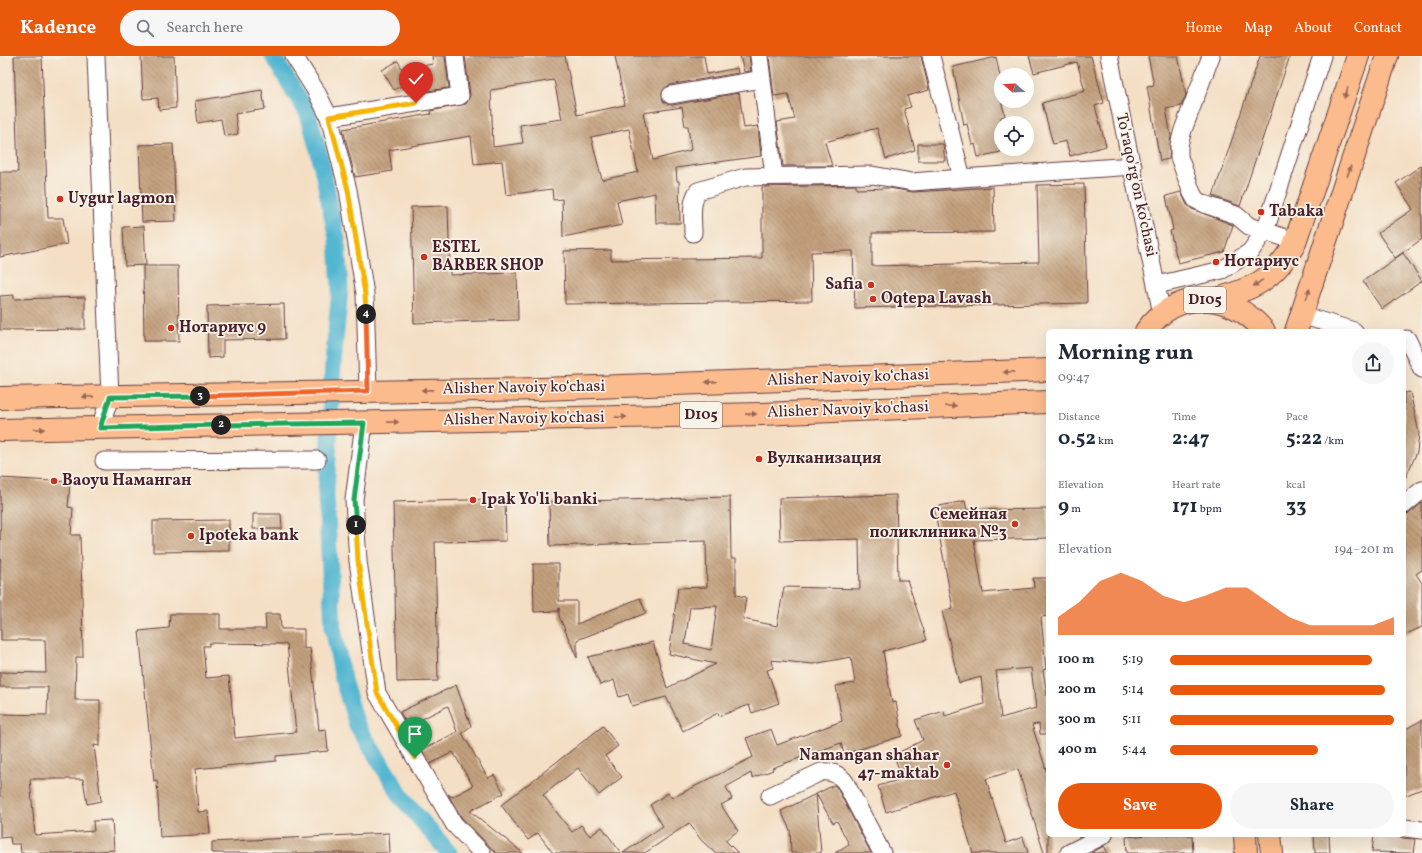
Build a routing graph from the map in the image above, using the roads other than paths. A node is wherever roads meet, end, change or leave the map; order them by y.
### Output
1 (96, 56) edge
2 (294, 56) edge
3 (454, 56) edge
4 (760, 56) edge
5 (932, 56) edge
6 (1109, 56) edge
7 (1211, 56) edge
8 (1322, 56) edge
9 (1358, 56) edge
10 (1387, 56) edge
11 (762, 79) junction
12 (670, 95) dead end
13 (329, 117) junction
14 (1133, 166) junction
15 (774, 176) junction
16 (962, 178) junction
17 (1265, 231) junction
18 (693, 233) dead end
19 (1295, 241) junction
20 (1157, 285) junction
21 (1214, 300) junction
22 (1162, 314) junction
23 (1298, 323) edge
24 (1148, 329) edge
25 (1262, 329) edge
26 (1340, 329) edge
27 (1411, 338) edge
28 (1422, 369) edge
29 (1046, 370) edge
30 (363, 391) junction
31 (110, 397) junction
32 (0, 398) edge
33 (1046, 402) edge
34 (359, 423) junction
35 (100, 428) junction
36 (0, 430) edge
37 (317, 460) dead end
38 (104, 461) dead end
39 (1422, 490) edge
40 (1406, 503) edge
41 (770, 796) dead end
42 (1406, 828) edge
43 (1422, 830) edge
44 (1100, 837) edge
45 (1245, 837) edge
46 (1270, 837) edge
47 (482, 853) edge
48 (882, 853) edge
49 (1069, 853) edge
50 (1246, 853) edge
51 (1272, 853) edge

1 - 31 street
2 - 13 street
3 - 13 street
4 - 11 street
5 - 16 street
6 - 14 street, To'raqo'rg'on ko'chasi
7 - 17 street
8 - 17 street
9 -> 19 main road, D105
23 -> 10 main road
11 - 12 street
11 - 15 street
13 - 30 street
14 - 16 street
14 - 20 street, To'raqo'rg'on ko'chasi
15 - 16 street
15 - 18 street
17 - 19 street
17 - 20 street
19 -> 21 main road, D105
20 - 22 street, To'raqo'rg'on ko'chasi
21 - 22 main road, D105
21 - 25 main road, D105
22 - 24 main road, D105
23 - 26 street
27 - 28 street
29 -> 30 main road, Alisher Navoiy koʻchasi / D105
30 - 31 main road, Alisher Navoiy koʻchasi / D105
31 -> 32 main road, Alisher Navoiy koʻchasi / D105
31 - 35 street
34 -> 33 main road, Alisher Navoiy ko'chasi / D105
34 - 35 main road, Alisher Navoiy ko'chasi / D105
34 - 47 street
36 -> 35 main road, Alisher Navoiy ko'chasi / D105
37 - 38 street
39 - 40 street
41 - 48 street
42 - 43 street
44 - 49 street
45 - 50 main road
46 - 51 main road

